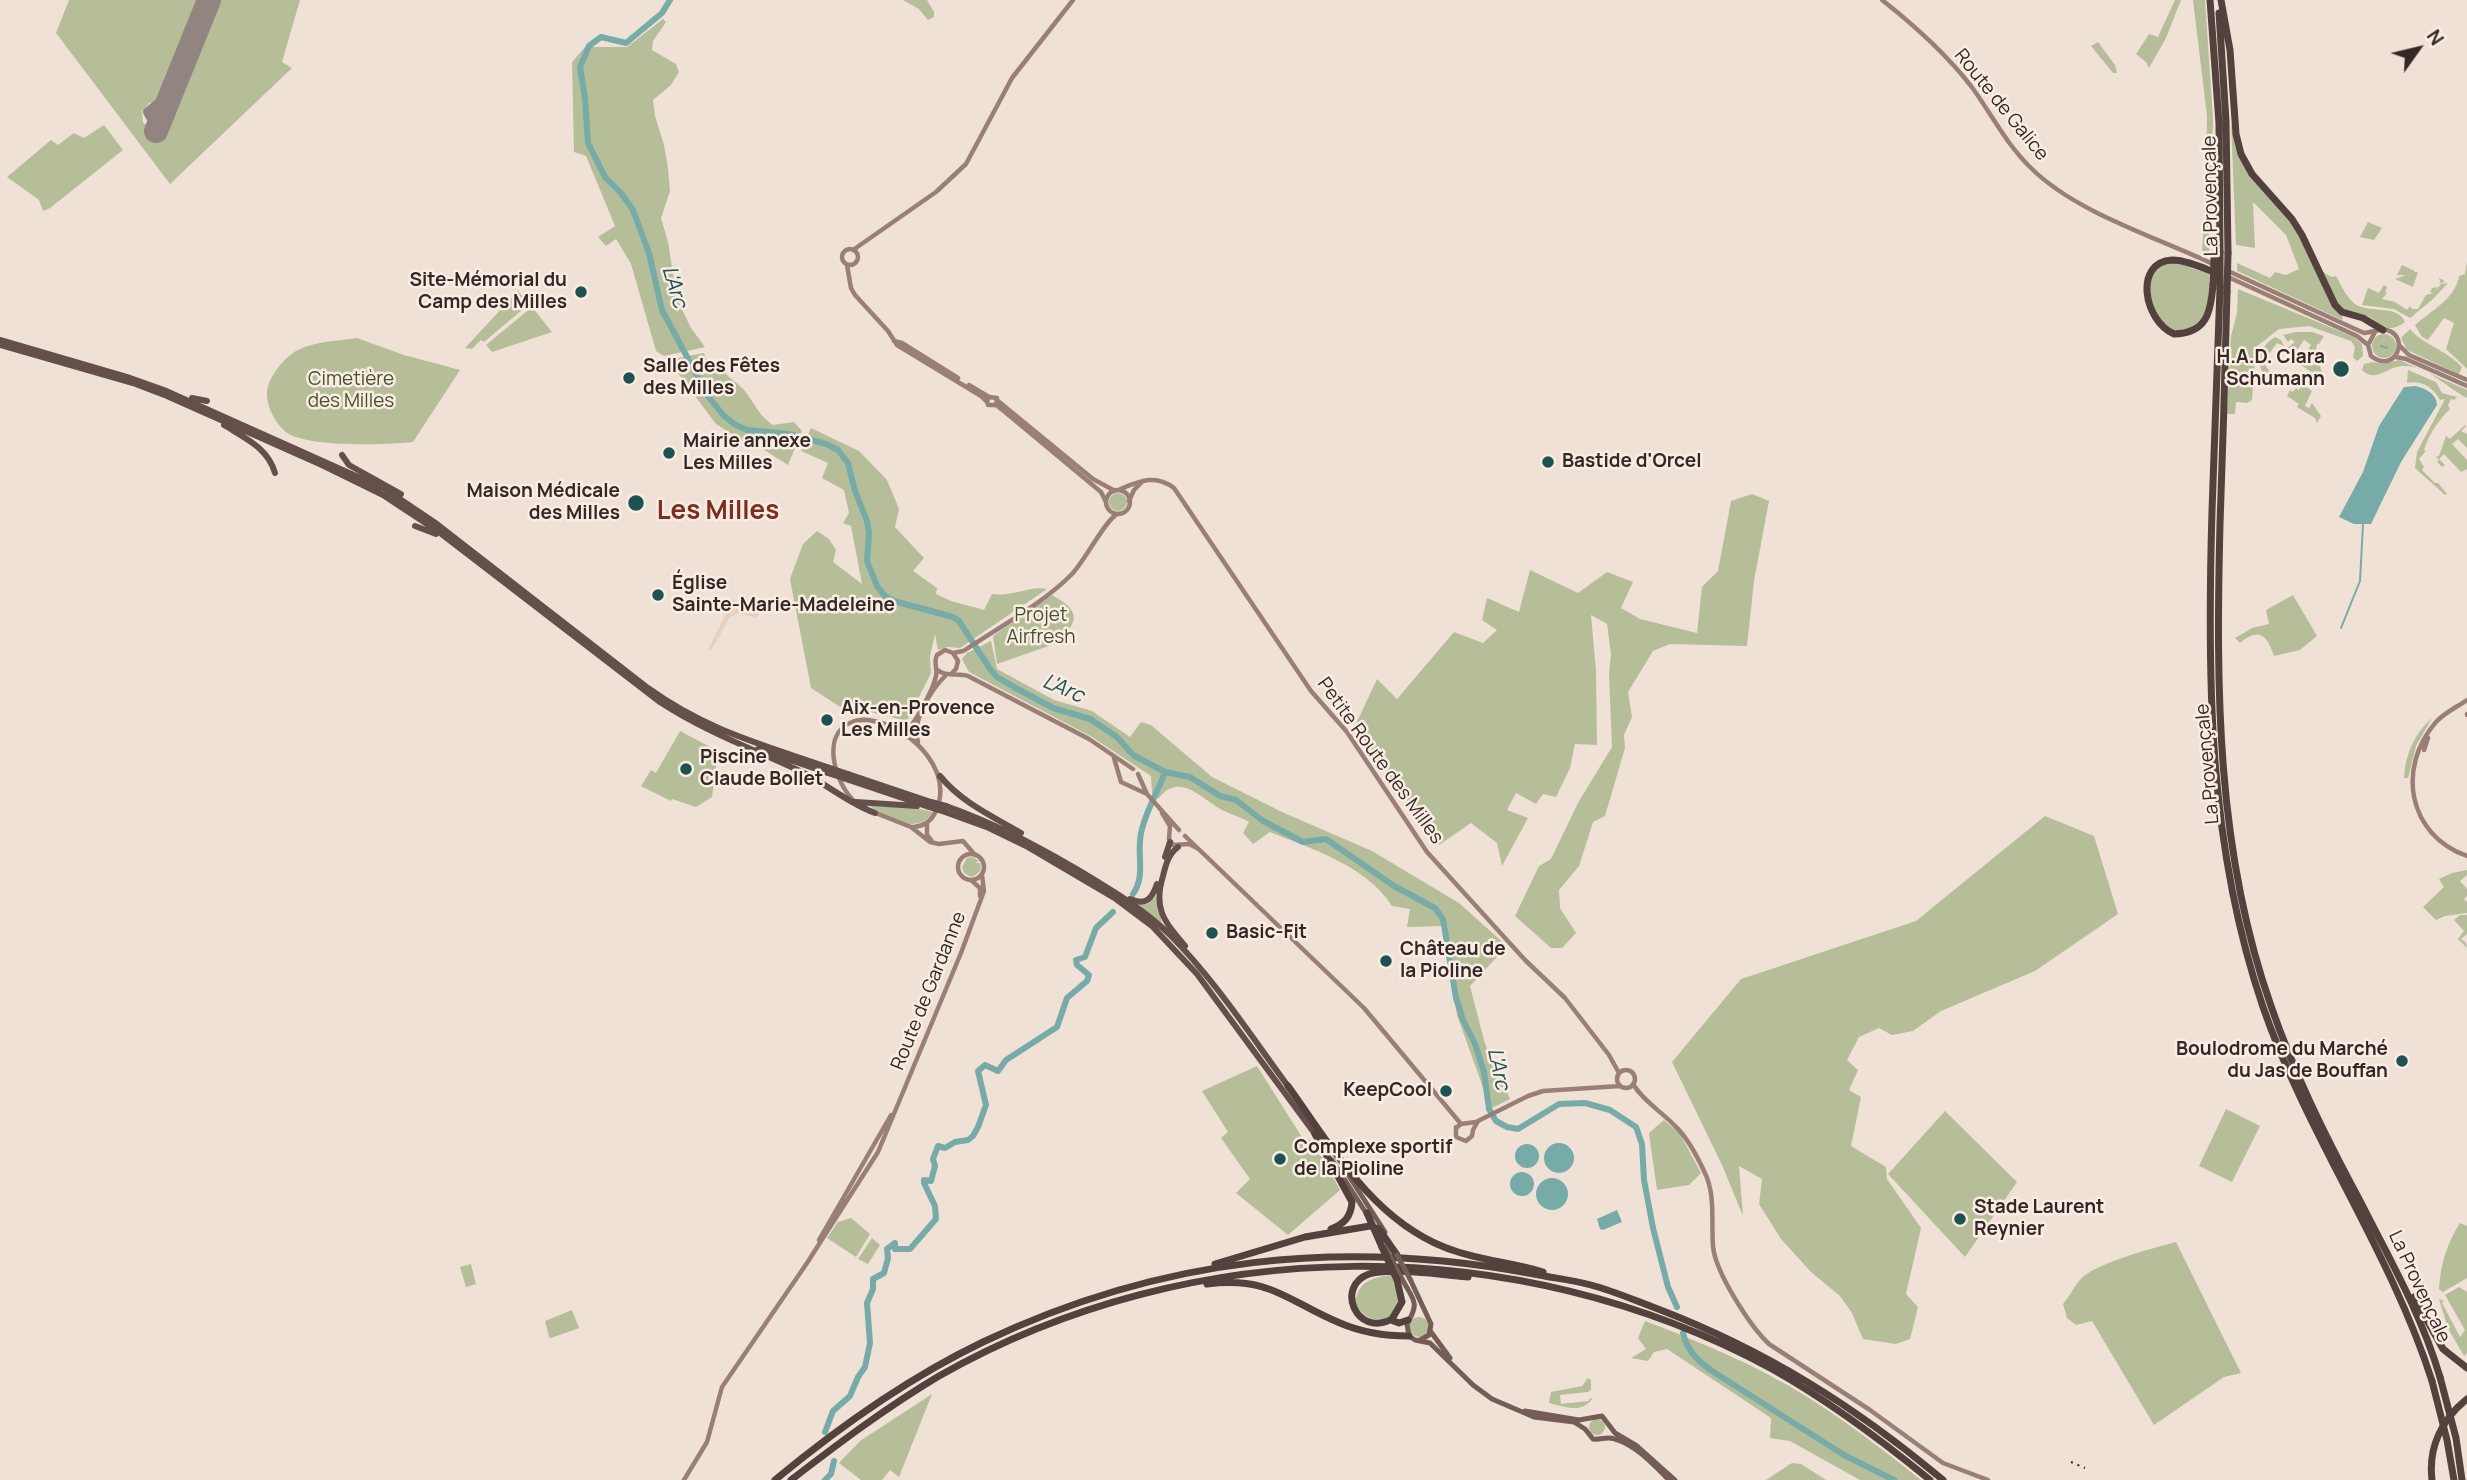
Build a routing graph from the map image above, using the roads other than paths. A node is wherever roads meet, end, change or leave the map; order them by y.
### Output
1 (1073, 0) edge
2 (1882, 0) edge
3 (2210, 0) edge
4 (2219, 0) edge
5 (866, 243) junction
6 (853, 250) junction
7 (2221, 254) junction
8 (859, 256) junction
9 (846, 265) junction
10 (854, 265) junction
11 (2224, 275) joint
12 (850, 281) junction
13 (2220, 288) junction
14 (2384, 330) junction
15 (2375, 332) junction
16 (0, 342) edge
17 (2368, 345) junction
18 (2399, 345) junction
19 (2395, 356) junction
20 (130, 378) junction
21 (2467, 380) edge
22 (2467, 386) edge
23 (988, 400) junction
24 (207, 401) dead end
25 (997, 403) junction
26 (198, 410) junction
27 (342, 455) dead end
28 (313, 458) junction
29 (326, 464) junction
30 (275, 473) dead end
31 (1144, 480) junction
32 (1116, 491) junction
33 (1129, 501) junction
34 (1106, 504) junction
35 (1117, 514) junction
36 (437, 524) junction
37 (1106, 524) junction
38 (415, 526) dead end
39 (487, 569) junction
40 (965, 650) dead end
41 (958, 664) junction
42 (936, 669) junction
43 (949, 674) junction
44 (968, 676) junction
45 (2467, 700) edge
46 (2434, 724) junction
47 (902, 731) junction
48 (723, 737) junction
49 (2424, 750) dead end
50 (923, 752) junction
51 (1114, 757) junction
52 (828, 770) junction
53 (1135, 771) junction
54 (940, 776) junction
55 (1120, 776) junction
56 (1129, 786) junction
57 (1148, 795) junction
58 (856, 802) junction
59 (929, 806) junction
60 (945, 809) junction
61 (875, 813) junction
62 (1162, 813) junction
63 (927, 822) junction
64 (911, 827) junction
65 (1179, 830) junction
66 (1171, 832) junction
67 (1185, 836) junction
68 (963, 841) junction
69 (1170, 842) junction
70 (935, 843) junction
71 (1181, 845) junction
72 (1204, 852) junction
73 (966, 855) junction
74 (975, 855) junction
75 (2467, 856) edge
76 (1084, 874) junction
77 (982, 875) junction
78 (1094, 879) junction
79 (971, 880) junction
80 (979, 903) junction
81 (1214, 987) junction
82 (1609, 1055) junction
83 (1625, 1070) junction
84 (1618, 1076) junction
85 (1608, 1085) junction
86 (1288, 1086) junction
87 (1620, 1086) junction
88 (1631, 1086) junction
89 (1479, 1120) junction
90 (1462, 1126) junction
91 (2322, 1129) junction
92 (1473, 1130) junction
93 (1315, 1134) junction
94 (1367, 1213) joint
95 (1374, 1227) junction
96 (1305, 1237) junction
97 (1387, 1246) junction
98 (1397, 1255) joint
99 (1170, 1275) junction
100 (1400, 1280) junction
101 (1591, 1285) junction
102 (1155, 1291) junction
103 (1569, 1292) junction
104 (1410, 1318) junction
105 (1391, 1320) junction
106 (1430, 1320) junction
107 (1431, 1332) junction
108 (1409, 1336) junction
109 (1420, 1340) junction
110 (2467, 1368) edge
111 (2467, 1399) edge
112 (1588, 1419) junction
113 (1610, 1427) junction
114 (1585, 1428) junction
115 (1606, 1437) junction
116 (2467, 1471) edge
117 (684, 1480) edge
118 (773, 1480) edge
119 (791, 1480) edge
120 (1669, 1480) edge
121 (1675, 1480) edge
122 (1930, 1480) edge
123 (1942, 1480) edge
124 (1988, 1480) edge
125 (2432, 1480) edge
126 (2458, 1480) edge

1 - 5 main road
2 - 15 main road, Route de Galice
3 - 7 highway, La Provençale
4 - 7 highway, La Provençale
4 - 14 highway
5 - 6 main road
5 - 8 main road
6 - 8 main road
6 - 9 main road
7 - 13 highway, La Provençale, bridge
7 - 13 highway, bridge
8 - 10 main road
9 - 10 main road
9 - 12 main road
10 - 12 main road
11 - 13 highway
11 - 17 main road
12 - 23 main road
13 - 91 highway, La Provençale
13 - 126 highway, La Provençale, bridge
14 - 15 main road
14 - 18 main road
15 - 17 main road
16 - 20 highway
16 - 26 highway
17 - 19 main road
18 - 19 main road
18 - 21 main road
19 - 22 main road
20 - 24 highway
20 - 28 highway
23 - 25 main road
23 - 25 main road
25 - 32 main road
25 - 34 main road
26 - 28 highway
26 - 30 highway
27 - 36 highway
28 - 29 highway
29 - 36 highway
29 - 39 highway
31 - 32 main road
31 - 33 main road
31 - 82 main road, Petite Route des Milles
32 - 33 main road
32 - 34 main road
33 - 35 main road
34 - 35 main road
34 - 37 main road
35 - 37 main road
36 - 52 highway
37 - 40 main road
38 - 39 highway
39 - 48 highway
41 - 42 main road
41 - 43 main road
41 - 44 main road
42 - 43 main road
42 - 47 main road
43 - 44 main road
43 - 50 main road
44 - 51 main road
45 - 46 main road
46 - 49 main road
46 - 75 main road
47 - 50 main road
47 - 58 main road
48 - 52 highway
48 - 61 highway
50 - 54 main road
51 - 53 main road
51 - 55 main road
52 - 59 highway, bridge
53 - 55 main road
53 - 56 main road
53 - 57 main road
54 - 63 main road
54 - 76 highway
55 - 56 main road
56 - 57 main road
57 - 62 main road
58 - 59 highway
58 - 61 main road
59 - 60 highway, bridge
60 - 76 highway
60 - 93 highway
61 - 64 main road
62 - 65 main road
62 - 66 main road
63 - 64 main road
63 - 70 main road
64 - 70 main road
65 - 66 main road
65 - 67 main road
66 - 69 main road
67 - 71 main road
67 - 72 main road
68 - 70 main road
68 - 73 main road
68 - 74 main road
69 - 71 main road
69 - 78 highway
71 - 72 main road
71 - 81 highway
72 - 90 main road
73 - 74 main road
73 - 79 main road
74 - 77 main road
76 - 78 highway
77 - 79 main road
77 - 80 main road, Route de Gardanne
78 - 81 highway
79 - 80 main road
80 - 117 main road, Route de Gardanne
81 - 86 highway
82 - 83 main road, Petite Route des Milles
82 - 84 main road, Petite Route des Milles
83 - 84 main road
83 - 88 main road, Petite Route des Milles
84 - 85 main road
84 - 87 main road, Petite Route des Milles
85 - 87 main road
85 - 89 main road
86 - 97 main road
86 - 101 highway
87 - 88 main road
88 - 124 main road, Petite Route des Milles
89 - 90 main road
89 - 92 main road
90 - 92 main road
90 - 92 main road
91 - 110 highway
91 - 126 highway, La Provençale, bridge
93 - 94 main road
93 - 96 highway
94 - 95 highway
95 - 96 highway
95 - 97 highway
96 - 99 highway
97 - 98 highway, bridge
97 - 100 highway, bridge
98 - 106 main road, bridge
99 - 101 highway
99 - 118 highway
100 - 104 main road
100 - 105 highway
101 - 123 highway
102 - 103 highway
102 - 108 highway
102 - 119 highway
103 - 105 highway
103 - 122 highway
104 - 105 highway
104 - 106 main road
104 - 108 main road
106 - 107 main road
107 - 109 main road
107 - 112 main road
108 - 109 main road
109 - 114 main road
111 - 125 highway
112 - 113 main road
112 - 114 main road
113 - 115 main road
113 - 121 main road
114 - 115 main road
115 - 120 main road
116 - 126 highway

